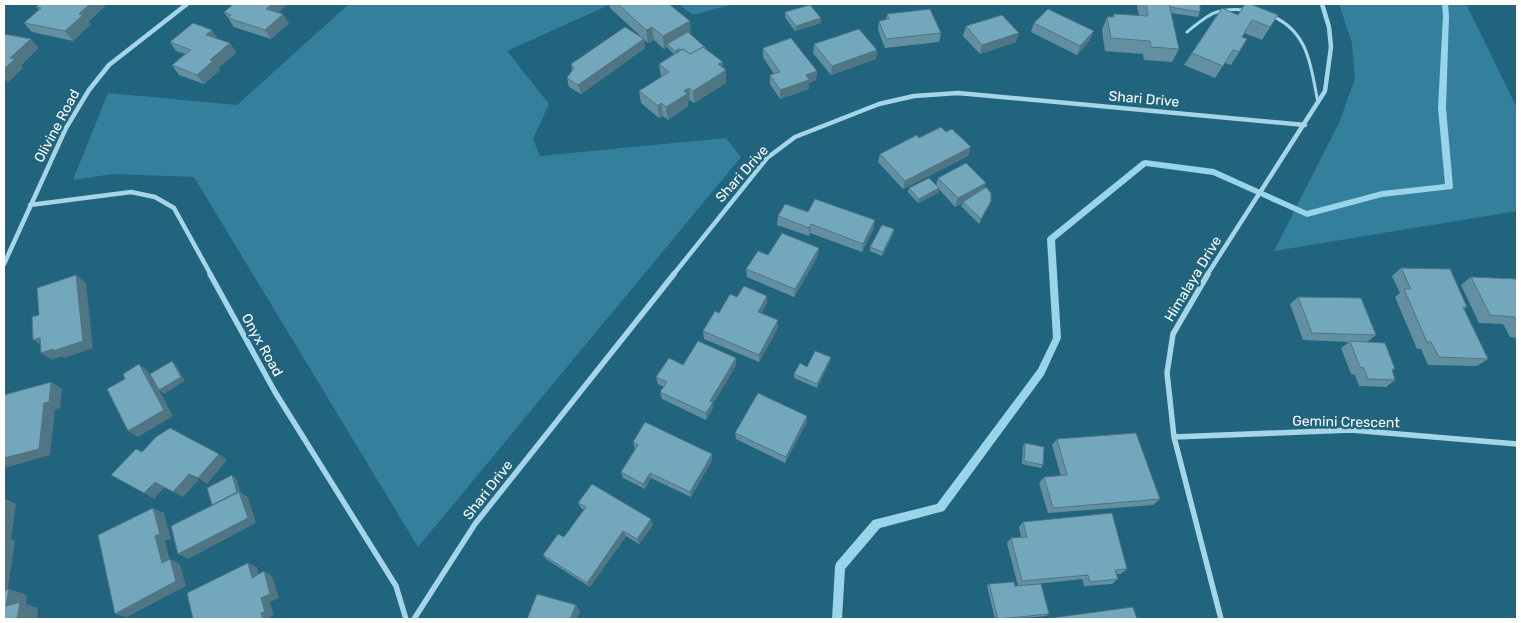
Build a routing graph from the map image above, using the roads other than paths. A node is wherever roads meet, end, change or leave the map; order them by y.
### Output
1 (187, 4) edge
2 (1322, 4) edge
3 (1252, 11) edge
4 (1270, 15) edge
5 (1187, 32) dead end
6 (1318, 103) junction
7 (1305, 125) junction
8 (30, 205) junction
9 (4, 264) edge
10 (1174, 437) junction
11 (1517, 444) edge
12 (406, 619) edge
13 (414, 619) edge
14 (1221, 619) edge

1 - 8 street, Olivine Road
2 - 6 street, Himalaya Drive
3 - 5 lane
4 - 6 lane
6 - 7 street, Himalaya Drive
7 - 10 street, Himalaya Drive
7 - 13 street, Shari Drive
8 - 9 street, Olivine Road
8 - 12 street, Onyx Road
10 - 11 street, Gemini Crescent
10 - 14 street, Himalaya Drive

